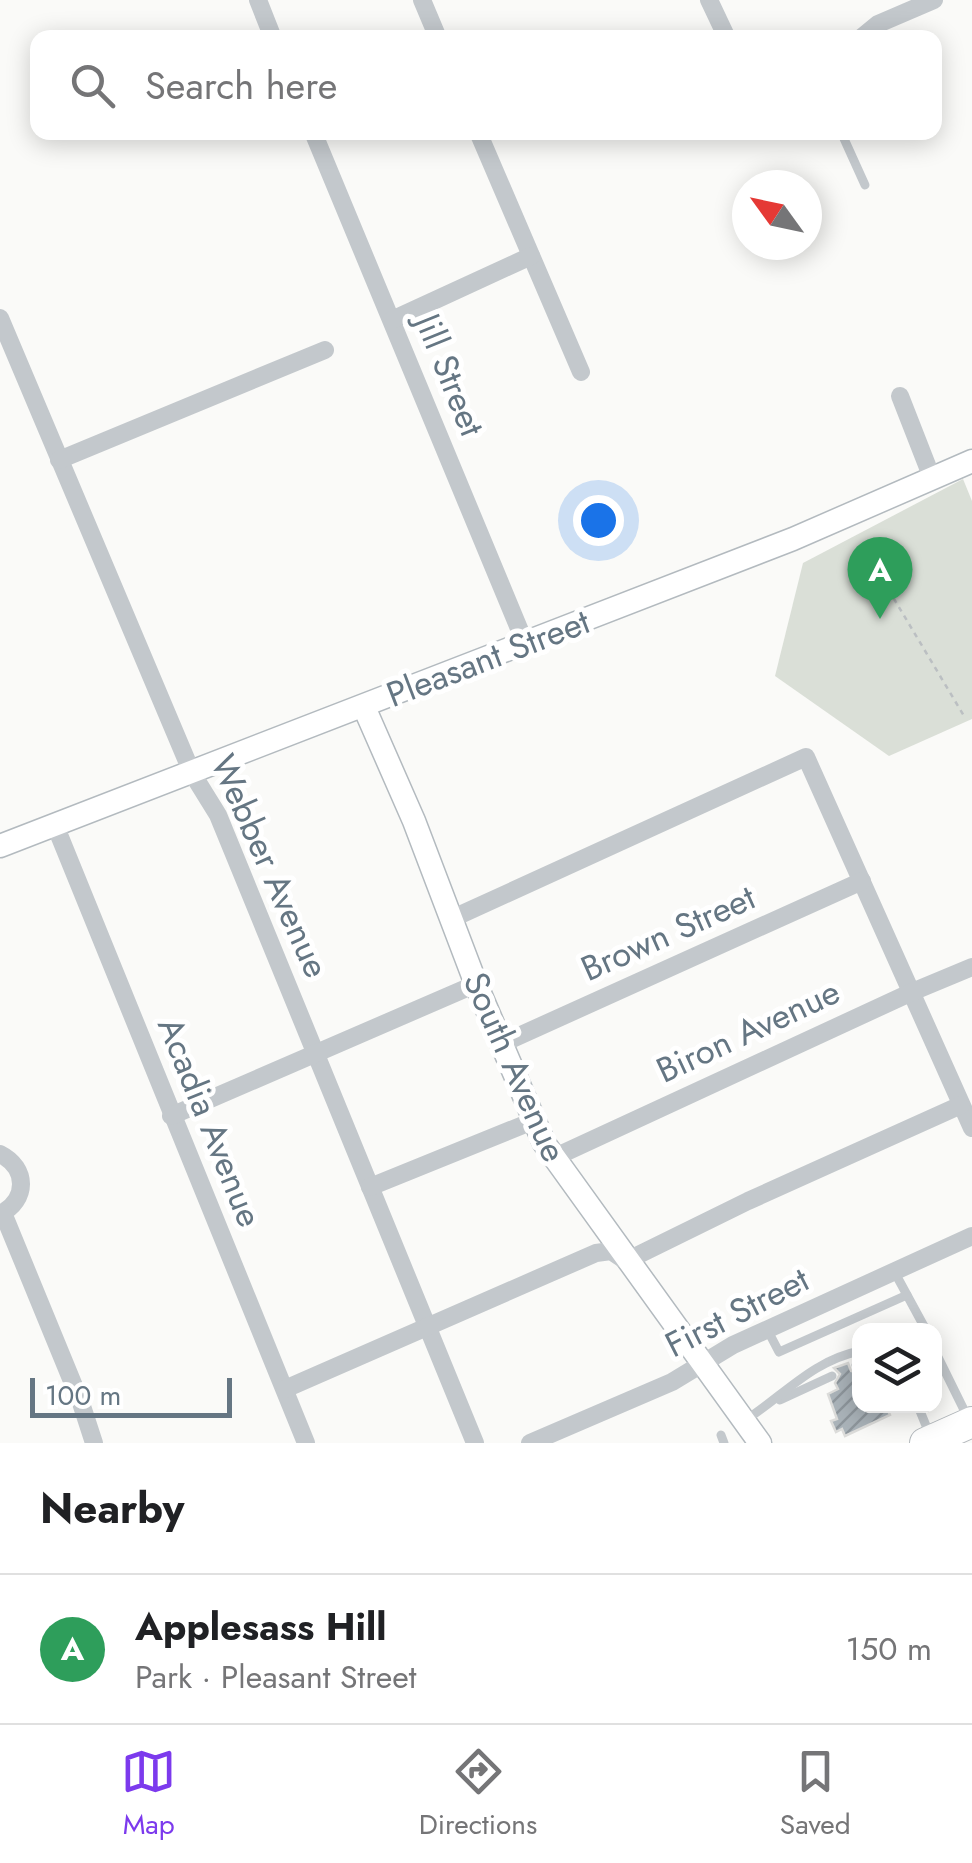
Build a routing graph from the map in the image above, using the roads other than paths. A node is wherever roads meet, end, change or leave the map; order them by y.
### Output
1 (258, 0) edge
2 (422, 0) edge
3 (709, 0) edge
4 (934, 0) edge
5 (271, 30) edge
6 (435, 30) edge
7 (724, 30) edge
8 (871, 30) edge
9 (317, 140) edge
10 (481, 140) edge
11 (845, 140) edge
12 (865, 186) dead end
13 (531, 256) junction
14 (0, 318) edge
15 (392, 320) junction
16 (325, 350) dead end
17 (581, 372) dead end
18 (900, 396) dead end
19 (59, 460) junction
20 (972, 461) edge
21 (932, 478) junction
22 (525, 643) junction
23 (364, 707) junction
24 (192, 773) junction
25 (55, 825) junction
26 (0, 846) edge
27 (862, 881) junction
28 (451, 919) junction
29 (972, 967) edge
30 (476, 984) junction
31 (912, 992) junction
32 (501, 1044) junction
33 (316, 1054) junction
34 (961, 1104) junction
35 (172, 1116) junction
36 (533, 1121) junction
37 (972, 1128) edge
38 (0, 1154) edge
39 (553, 1158) junction
40 (370, 1187) junction
41 (1, 1214) edge
42 (972, 1236) edge
43 (626, 1261) junction
44 (894, 1270) junction
45 (907, 1296) junction
46 (922, 1323) edge
47 (427, 1328) junction
48 (767, 1329) junction
49 (852, 1354) edge
50 (701, 1364) junction
51 (832, 1376) dead end
52 (942, 1387) edge
53 (285, 1389) junction
54 (773, 1403) junction
55 (926, 1413) edge
56 (744, 1421) junction
57 (952, 1434) edge
58 (94, 1443) edge
59 (306, 1443) edge
60 (475, 1443) edge
61 (530, 1443) edge
62 (760, 1443) edge

1 - 5 street
2 - 6 street
3 - 7 street
4 - 8 street
9 - 15 street, Jill Street
10 - 13 street
11 - 12 lane
13 - 15 street
13 - 17 street
14 - 19 street, Webber Avenue
15 - 22 street, Jill Street
16 - 19 street
18 - 21 street
19 - 24 street, Webber Avenue
20 - 21 street, Pleasant Street
21 - 22 street, Pleasant Street
22 - 23 street, Pleasant Street
23 - 24 street, Pleasant Street
23 - 28 street, South Avenue
24 - 25 street, Pleasant Street
24 - 33 street, Webber Avenue
25 - 26 street, Pleasant Street
25 - 35 street, Acadia Avenue
27 - 28 street
27 - 31 street
27 - 32 street, Brown Street
28 - 30 street, South Avenue
29 - 31 street, Biron Avenue
30 - 32 street, South Avenue
30 - 33 street
31 - 34 street
31 - 39 street, Biron Avenue
32 - 36 street, South Avenue
33 - 35 street
33 - 40 street, Webber Avenue
34 - 37 street
34 - 43 street
35 - 53 street, Acadia Avenue
36 - 39 street, South Avenue
36 - 40 street
38 - 41 street
39 - 43 street, South Avenue
40 - 47 street, Webber Avenue
41 - 58 street
42 - 44 street, First Street
43 - 47 street
43 - 50 street, South Avenue
44 - 45 lane
44 - 48 street, First Street
45 - 46 lane
45 - 48 lane
47 - 53 street
47 - 60 street, Webber Avenue
48 - 50 street, First Street
49 - 54 lane
50 - 56 street, South Avenue
50 - 61 street, First Street
51 - 54 lane
52 - 57 lane
53 - 59 street, Acadia Avenue
54 - 56 lane
55 - 57 lane
56 - 62 street, South Avenue

